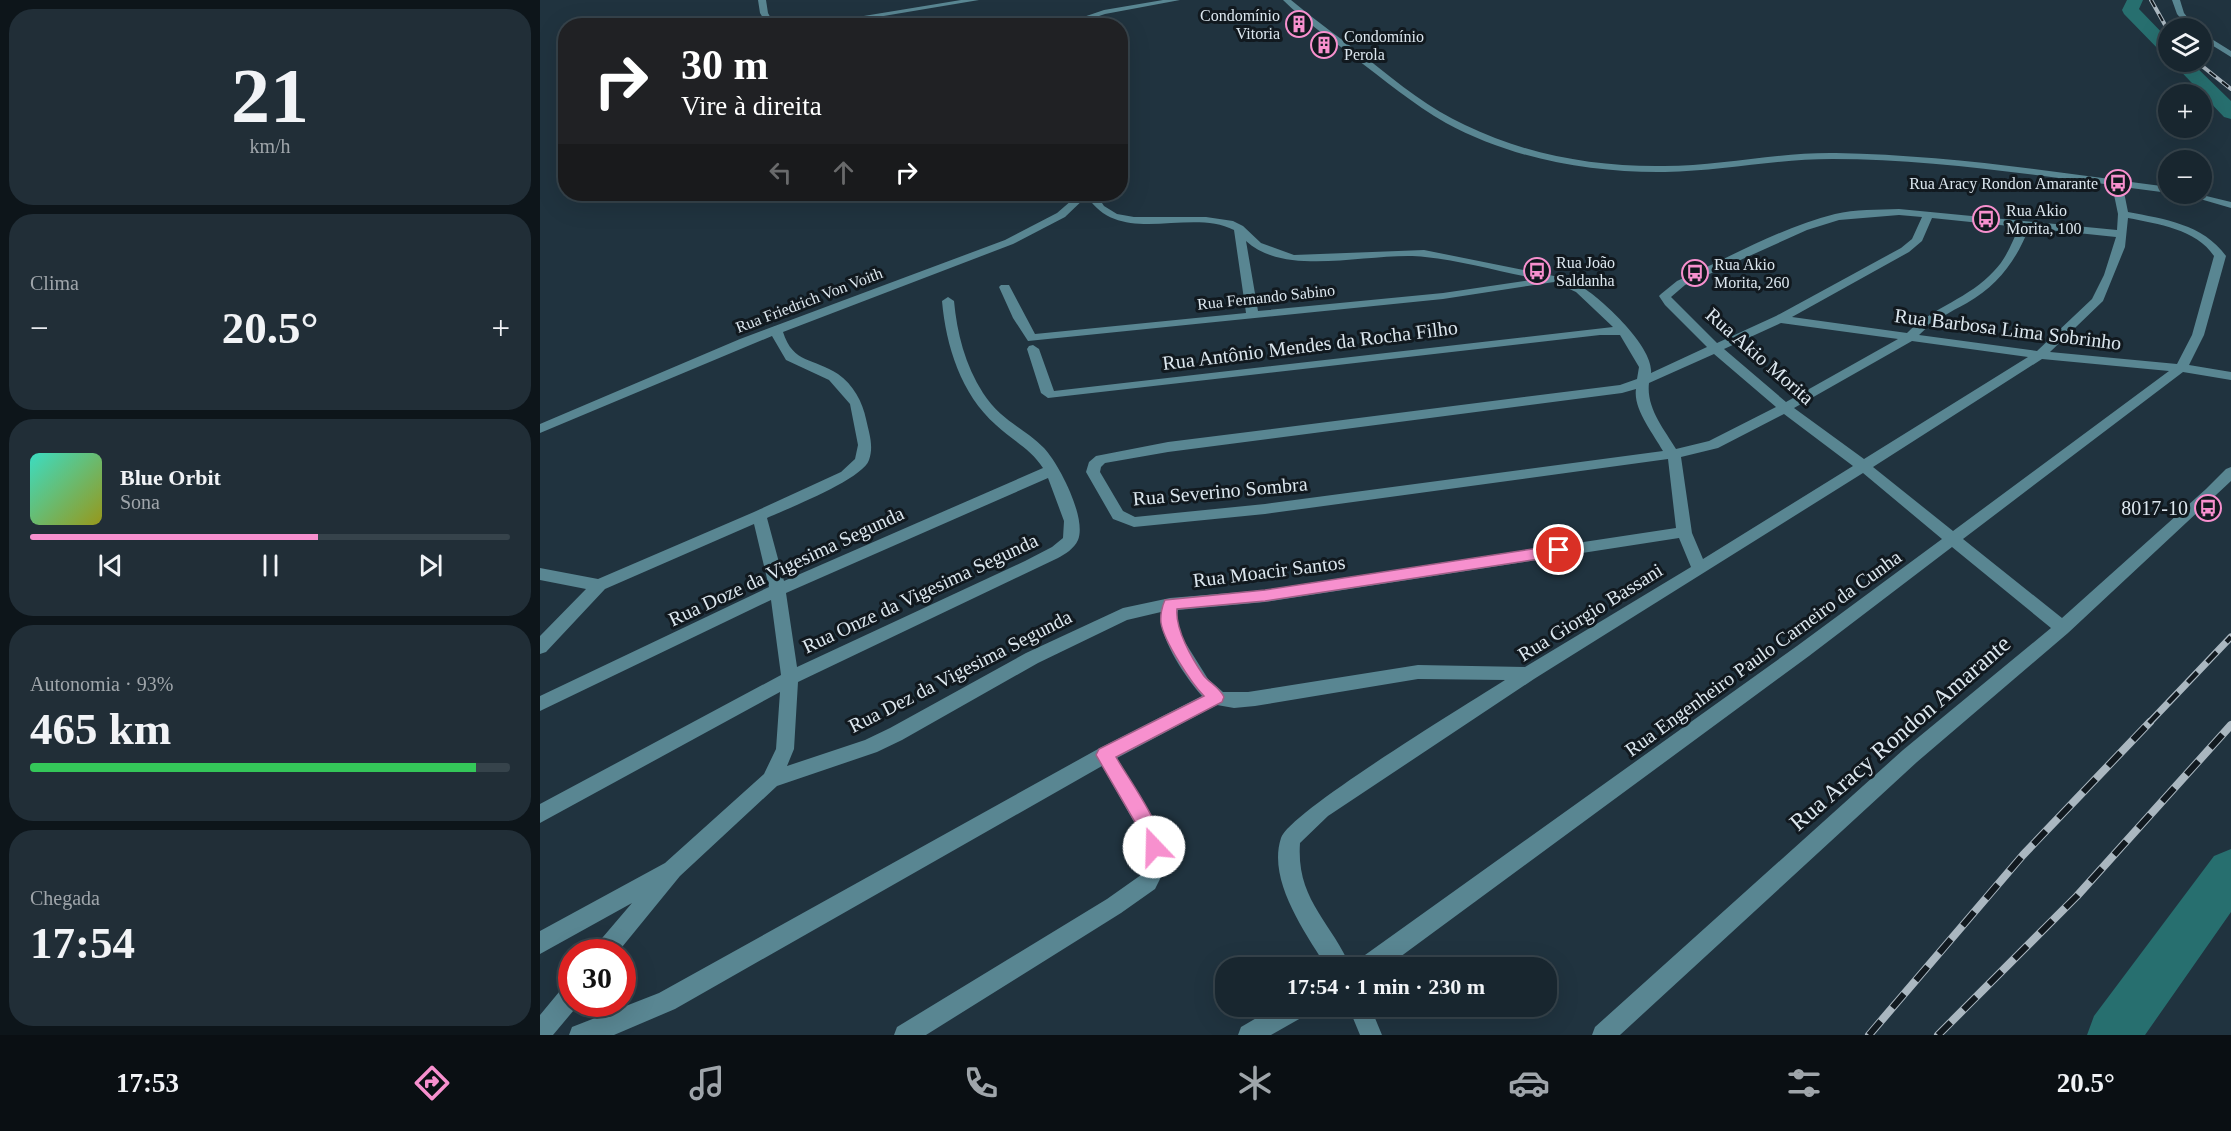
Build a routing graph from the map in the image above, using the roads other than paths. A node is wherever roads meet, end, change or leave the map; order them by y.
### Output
1 (762, 0) edge
2 (975, 0) edge
3 (1176, 0) edge
4 (1287, 0) edge
5 (2176, 0) edge
6 (1154, 2) edge
7 (767, 18) edge
8 (855, 18) edge
9 (1085, 18) edge
10 (2184, 18) edge
11 (2212, 42) edge
12 (2231, 55) edge
13 (2117, 184) junction
14 (2158, 189) edge
15 (2212, 200) edge
16 (1076, 201) edge
17 (1096, 201) edge
18 (2231, 205) edge
19 (2123, 214) junction
20 (1928, 215) junction
21 (2025, 225) junction
22 (1239, 228) junction
23 (2122, 234) junction
24 (1560, 280) junction
25 (1005, 287) dead end
26 (948, 301) dead end
27 (1252, 314) junction
28 (1780, 319) junction
29 (776, 330) junction
30 (1624, 331) junction
31 (1910, 337) junction
32 (1033, 349) dead end
33 (1716, 349) junction
34 (2040, 355) junction
35 (2181, 368) junction
36 (2231, 376) edge
37 (1644, 381) junction
38 (1784, 407) junction
39 (540, 429) edge
40 (1674, 454) junction
41 (1863, 466) junction
42 (1052, 470) junction
43 (2231, 472) edge
44 (759, 516) junction
45 (1684, 532) junction
46 (1953, 538) junction
47 (1700, 569) junction
48 (540, 574) edge
49 (599, 585) junction
50 (778, 590) junction
51 (1170, 604) junction
52 (2062, 628) junction
53 (540, 647) edge
54 (1528, 674) junction
55 (790, 678) junction
56 (1216, 697) junction
57 (540, 704) edge
58 (1105, 755) junction
59 (771, 780) junction
60 (540, 814) edge
61 (673, 869) junction
62 (616, 939) edge
63 (540, 943) edge
64 (1333, 957) edge
65 (1381, 957) edge
66 (558, 1011) edge
67 (1281, 1017) edge
68 (1364, 1017) edge
69 (540, 1033) edge
70 (580, 1035) edge
71 (905, 1035) edge
72 (1250, 1035) edge
73 (1371, 1035) edge
74 (1603, 1035) edge

1 - 7 street
2 - 8 street
3 - 6 street
4 - 13 street
5 - 10 street
6 - 9 street
11 - 12 street
13 - 14 street
13 - 19 street
15 - 18 street
16 - 29 street, Rua Friedrich Von Voith
17 - 22 street
19 - 23 street, Rua Giorgio Bassani
19 - 35 street
20 - 21 street, Rua Akio Morita
20 - 28 street
20 - 33 street, Rua Akio Morita
21 - 23 street, Rua Akio Morita
21 - 31 street, Rua Severino Sombra
22 - 24 street
22 - 27 street
23 - 34 street, Rua Giorgio Bassani
24 - 27 street, Rua Fernando Sabino
24 - 30 street
25 - 27 street, Rua Fernando Sabino
26 - 42 street, Rua Onze da Vigesima Segunda
28 - 31 street, Rua Barbosa Lima Sobrinho
28 - 33 street
29 - 39 street, Rua Friedrich Von Voith
29 - 44 street
30 - 32 street, Rua Antônio Mendes da Rocha Filho
30 - 37 street
31 - 34 street, Rua Barbosa Lima Sobrinho
31 - 38 street, Rua Severino Sombra
33 - 37 street
33 - 38 street, Rua Akio Morita
34 - 35 street, Rua Barbosa Lima Sobrinho
34 - 41 street, Rua Giorgio Bassani
35 - 36 street, Rua Barbosa Lima Sobrinho
35 - 46 street, Rua Engenheiro Paulo Carneiro da Cunha
37 - 40 street
37 - 40 street, Rua Severino Sombra
38 - 40 street, Rua Severino Sombra
38 - 41 street, Rua Akio Morita
40 - 45 street
41 - 46 street, Rua Akio Morita
41 - 47 street, Rua Giorgio Bassani
42 - 50 street, Rua Doze da Vigesima Segunda
42 - 55 street, Rua Onze da Vigesima Segunda
43 - 52 street, Rua Aracy Rondon Amarante
44 - 49 street
44 - 50 street
45 - 47 street
45 - 51 street, Rua Moacir Santos
46 - 52 street, Rua Akio Morita
46 - 65 street, Rua Engenheiro Paulo Carneiro da Cunha
47 - 54 street, Rua Giorgio Bassani
48 - 49 street
49 - 53 street
50 - 55 street
50 - 57 street, Rua Doze da Vigesima Segunda
51 - 56 street, Rua Moacir Santos
51 - 59 street, Rua Dez da Vigesima Segunda
52 - 74 street, Rua Aracy Rondon Amarante
54 - 56 street
54 - 64 street, Rua Giorgio Bassani
55 - 59 street
55 - 60 street, Rua Onze da Vigesima Segunda
56 - 58 street
58 - 70 street
58 - 71 street
59 - 61 street
61 - 62 street
61 - 63 street
66 - 69 street
67 - 72 street
68 - 73 street

